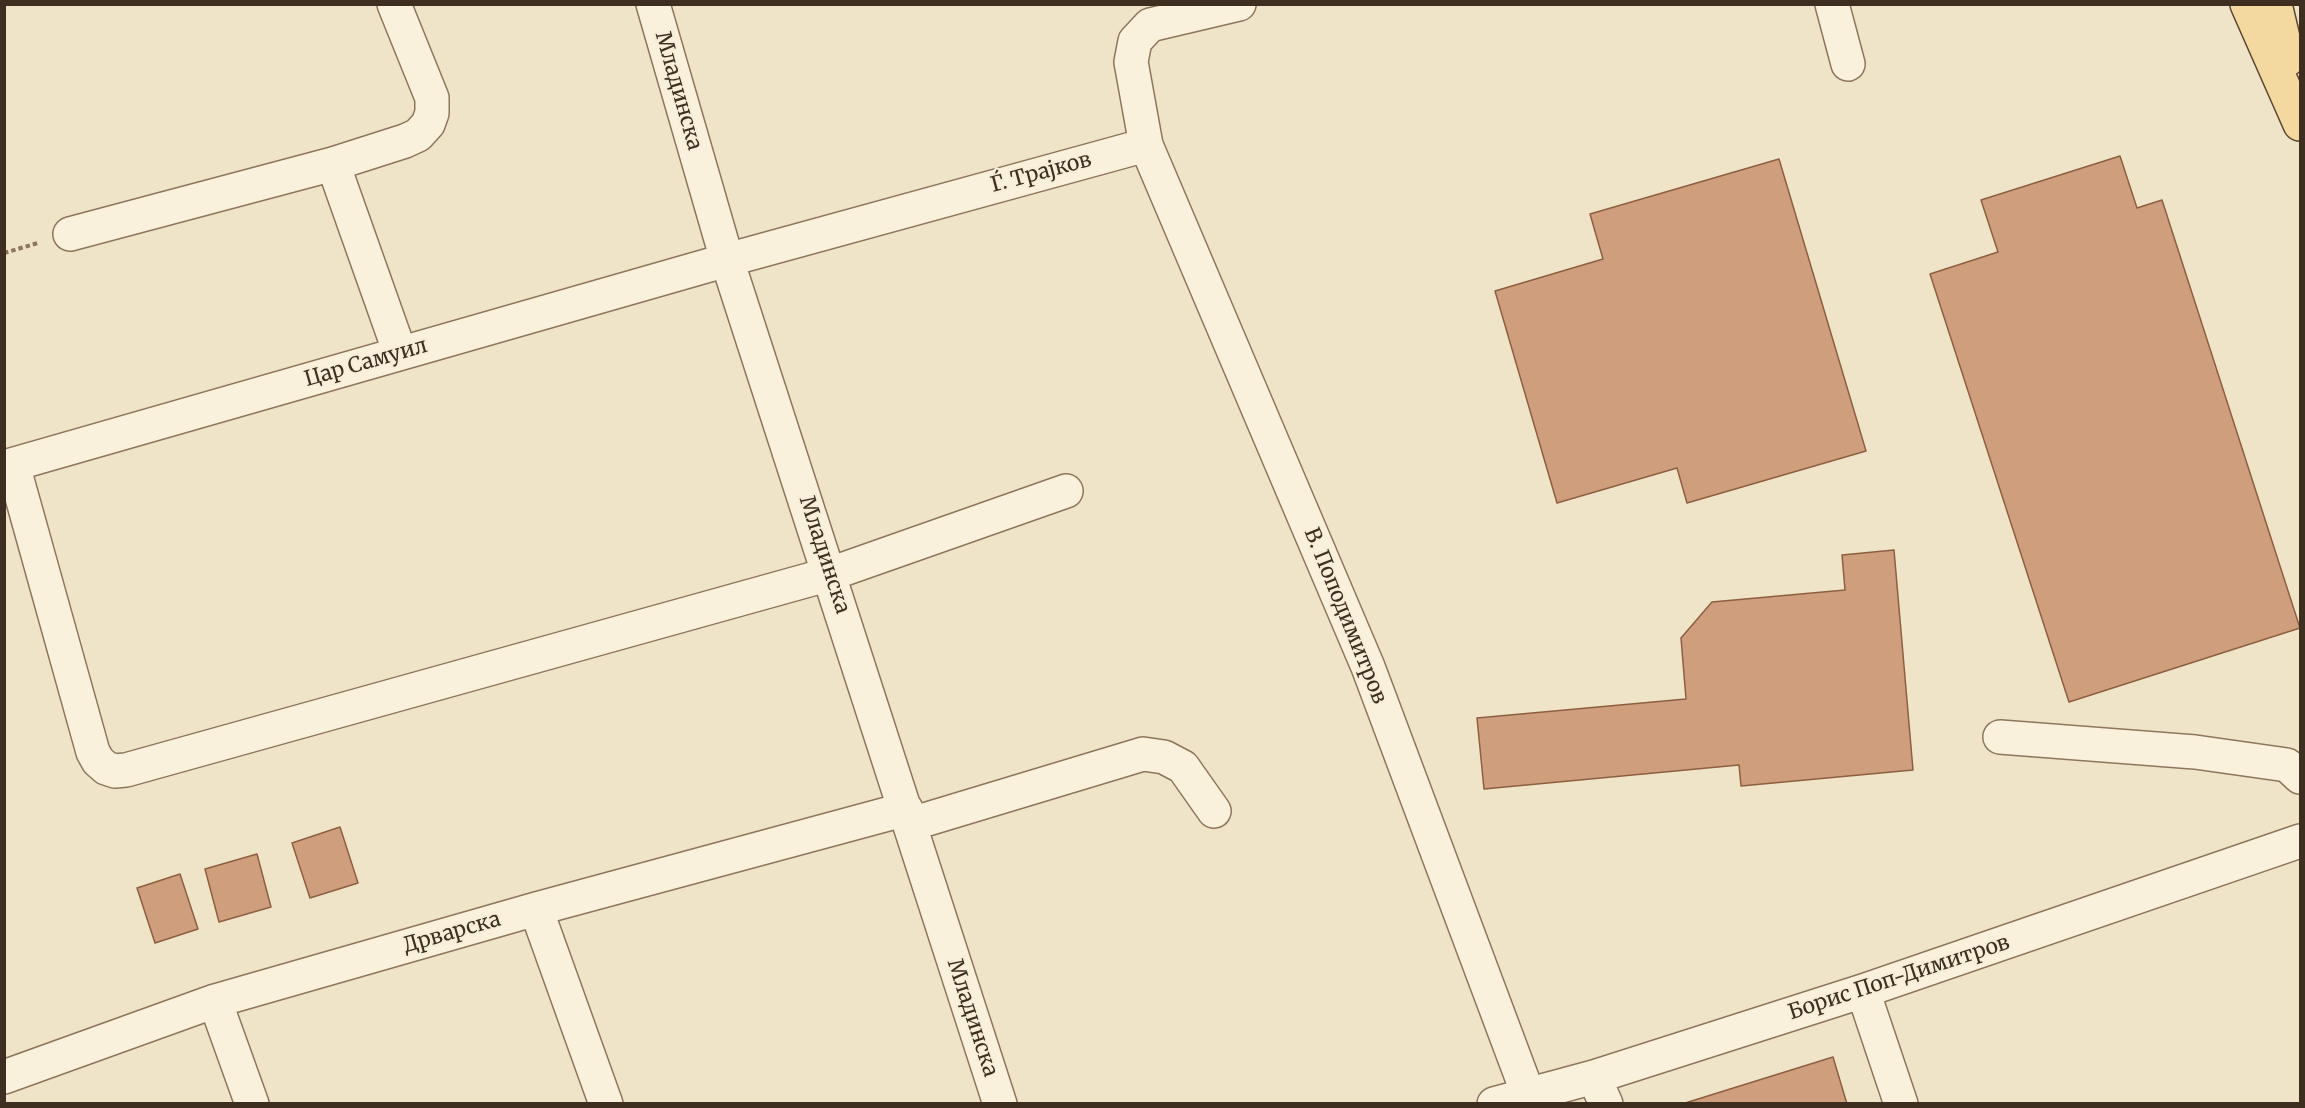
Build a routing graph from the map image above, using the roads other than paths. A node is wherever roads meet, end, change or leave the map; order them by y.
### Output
1 (394, 4) edge
2 (653, 4) edge
3 (1239, 4) edge
4 (1832, 4) edge
5 (2247, 4) edge
6 (2275, 4) edge
7 (1848, 64) dead end
8 (2301, 107) edge
9 (2301, 124) edge
10 (1146, 145) junction
11 (333, 164) junction
12 (70, 234) dead end
13 (727, 260) junction
14 (400, 353) junction
15 (9, 466) edge
16 (1066, 491) dead end
17 (830, 574) junction
18 (2000, 737) dead end
19 (2301, 777) edge
20 (1214, 811) dead end
21 (908, 817) junction
22 (2301, 842) edge
23 (536, 909) junction
24 (1863, 991) junction
25 (215, 1001) junction
26 (4, 1077) edge
27 (1600, 1090) edge
28 (1528, 1094) junction
29 (252, 1104) edge
30 (606, 1104) edge
31 (1000, 1104) edge
32 (1494, 1104) edge
33 (1901, 1104) edge

1 - 11 street
2 - 13 street, Младинска
3 - 10 street
4 - 7 street
5 - 9 main road
6 - 8 main road
10 - 13 street, Ѓ. Трајков
10 - 28 street, В. Поподимитров
11 - 12 street
11 - 14 street
13 - 14 street, Цар Самуил
13 - 17 street, Младинска
14 - 15 street, Цар Самуил
15 - 17 street
16 - 17 street
17 - 21 street, Младинска
18 - 19 street
20 - 21 street, Дрварска
21 - 23 street, Дрварска
21 - 31 street, Младинска
22 - 24 street, Борис Поп-Димитров
23 - 25 street, Дрварска
23 - 30 street
24 - 27 street, Борис Поп-Димитров
24 - 33 street
25 - 26 street, Дрварска
25 - 29 street
27 - 28 street, Борис Поп-Димитров
28 - 32 street, Борис Поп-Димитров

